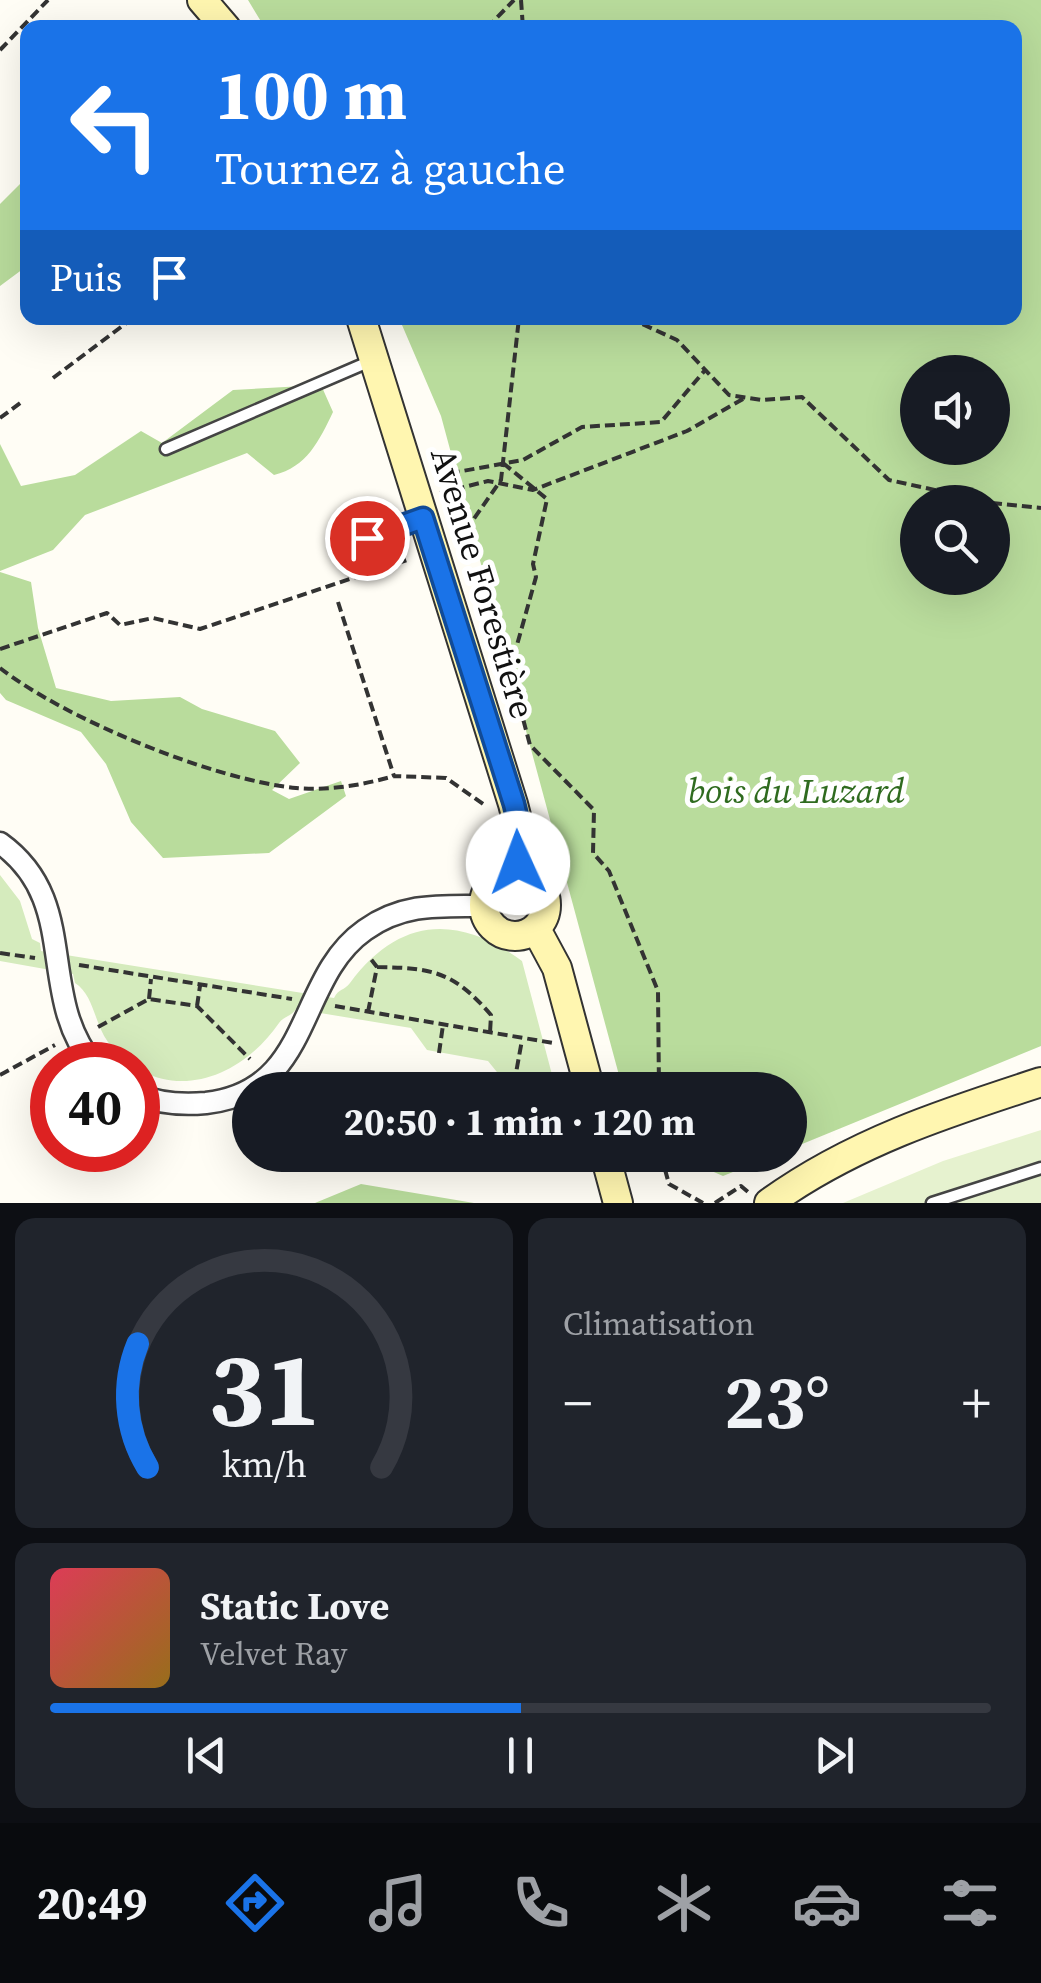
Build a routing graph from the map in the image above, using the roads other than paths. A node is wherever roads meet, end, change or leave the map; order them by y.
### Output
1 (202, 0) edge
2 (219, 20) edge
3 (363, 325) edge
4 (374, 360) junction
5 (166, 448) dead end
6 (417, 499) junction
7 (367, 538) dead end
8 (0, 844) edge
9 (516, 873) junction
10 (483, 906) junction
11 (536, 928) junction
12 (77, 1042) edge
13 (585, 1072) edge
14 (1041, 1082) edge
15 (160, 1102) edge
16 (1041, 1168) edge
17 (610, 1172) edge
18 (761, 1200) edge
19 (618, 1203) edge
20 (932, 1203) edge

1 - 2 street
3 - 4 street, Avenue Forestière
4 - 5 lane
4 - 6 street, Avenue Forestière
6 - 7 lane
6 - 9 street, Avenue Forestière
8 - 12 street
9 - 10 street
9 - 11 street
10 - 11 street
10 - 15 street
11 - 13 street
14 - 18 street
16 - 20 lane
17 - 19 street

